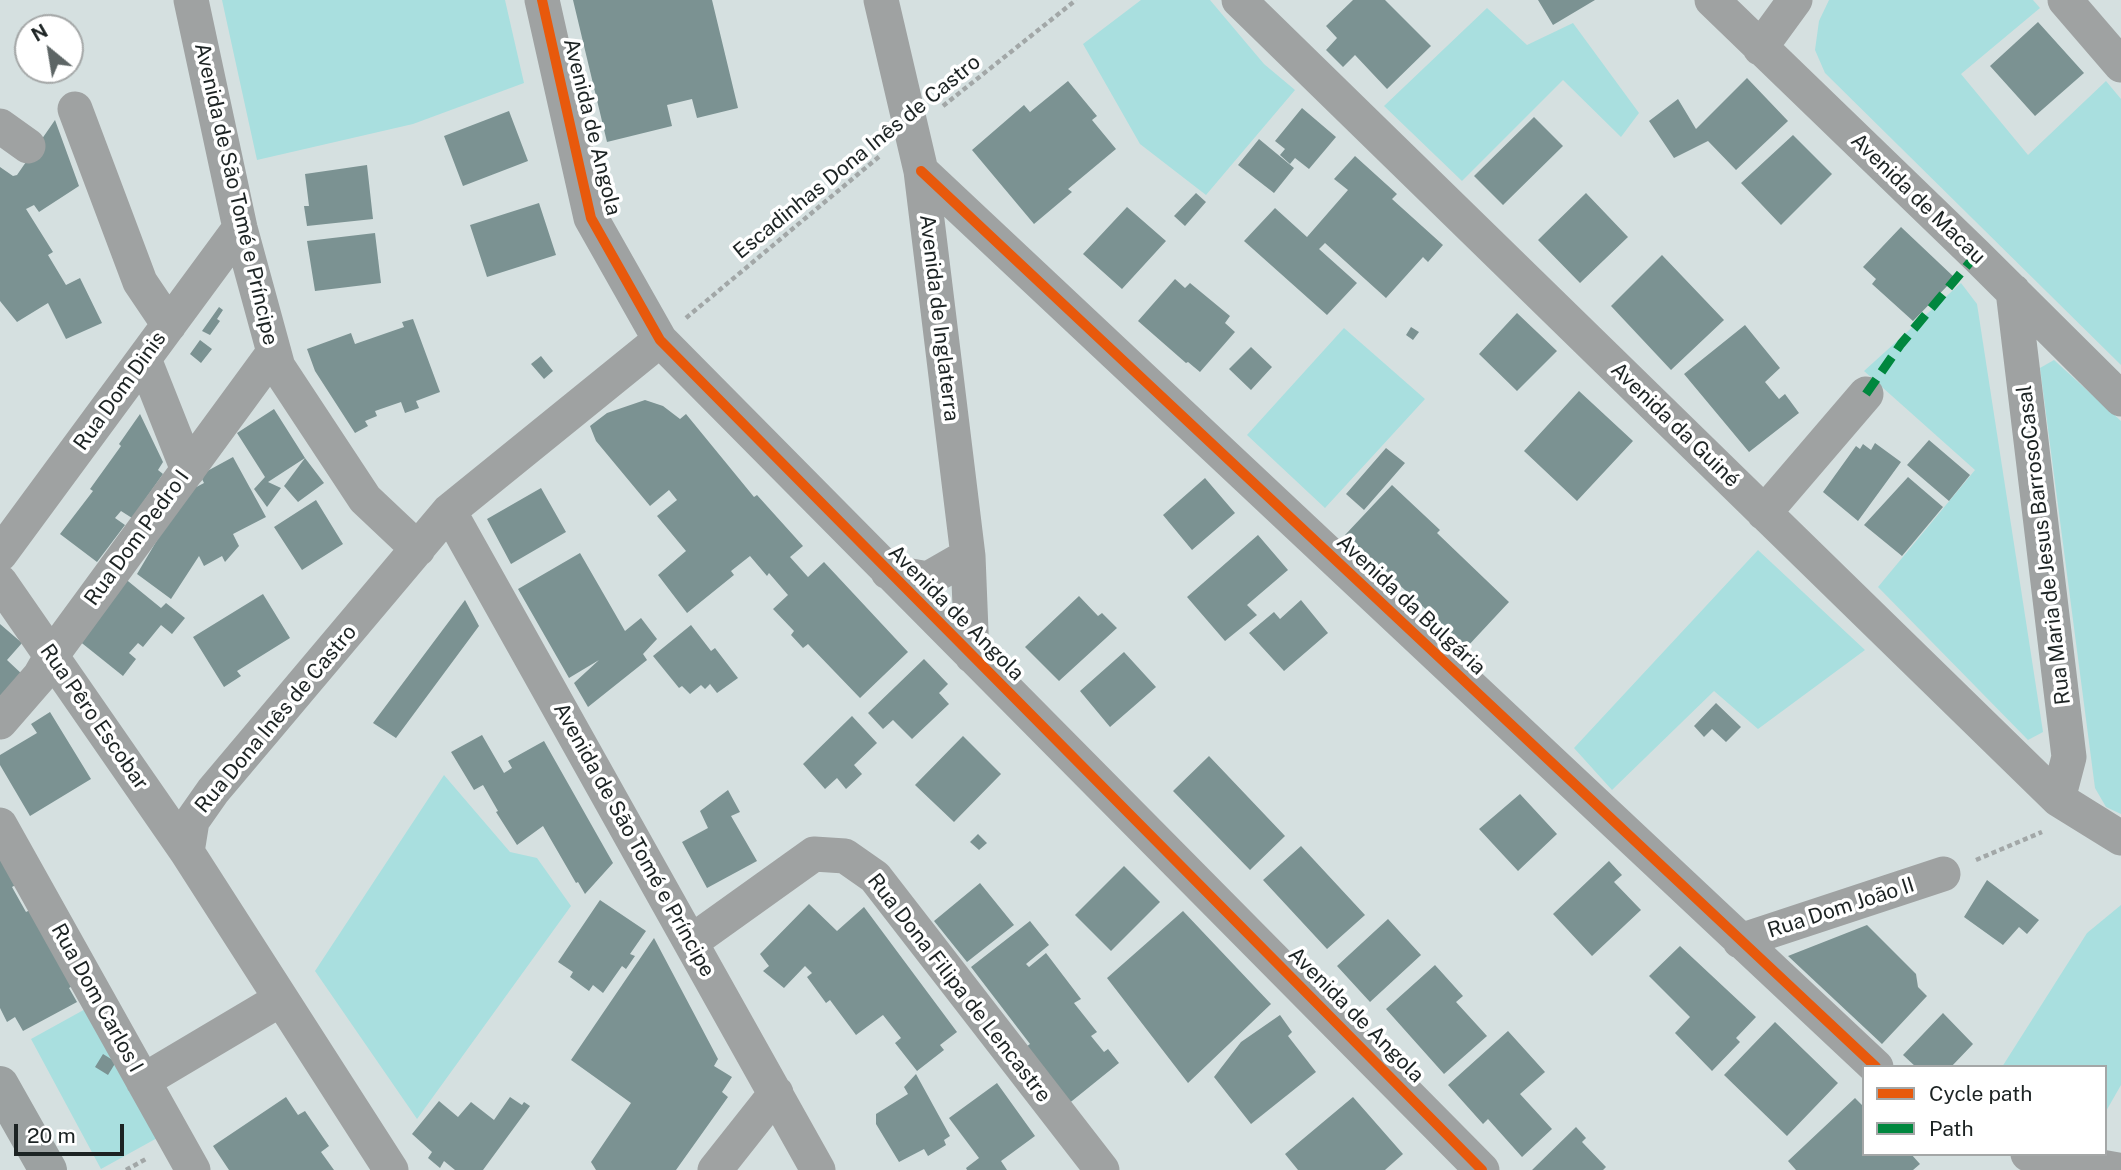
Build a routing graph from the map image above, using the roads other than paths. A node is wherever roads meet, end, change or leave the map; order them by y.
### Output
1 (191, 0) edge
2 (542, 0) edge
3 (881, 0) edge
4 (1239, 0) edge
5 (1712, 0) edge
6 (1795, 0) edge
7 (2065, 0) edge
8 (1760, 48) junction
9 (2121, 65) edge
10 (75, 109) dead end
11 (921, 171) junction
12 (240, 228) junction
13 (2013, 291) junction
14 (169, 325) junction
15 (660, 340) junction
16 (274, 352) junction
17 (144, 359) junction
18 (1866, 394) dead end
19 (2121, 399) edge
20 (188, 470) junction
21 (449, 511) junction
22 (1764, 513) junction
23 (418, 549) junction
24 (0, 554) edge
25 (968, 556) junction
26 (888, 572) junction
27 (0, 582) edge
28 (52, 656) junction
29 (972, 656) junction
30 (0, 722) edge
31 (2071, 806) junction
32 (0, 825) edge
33 (2121, 838) edge
34 (187, 852) junction
35 (1943, 874) road end
36 (1740, 941) junction
37 (691, 942) junction
38 (281, 999) junction
39 (1874, 1065) edge
40 (143, 1081) junction
41 (0, 1084) edge
42 (776, 1093) junction
43 (2039, 1156) edge
44 (48, 1170) edge
45 (193, 1170) edge
46 (391, 1170) edge
47 (715, 1170) edge
48 (818, 1170) edge
49 (1102, 1170) edge
50 (1482, 1170) edge
51 (2118, 1170) edge

1 - 12 street, Avenida de São Tomé e Príncipe
2 - 15 street, Avenida de Angola
3 - 11 street, Avenida de Inglaterra
4 - 22 street, Avenida da Guiné
5 - 8 street, Avenida de Macau
6 - 8 street
7 - 9 street
8 - 13 street, Avenida de Macau
10 - 14 street
11 - 25 street, Avenida de Inglaterra
11 - 36 street, Avenida da Bulgária
12 - 14 street, Rua Dom Dinis
12 - 16 street, Avenida de São Tomé e Príncipe
13 - 19 street, Avenida de Macau
13 - 31 street, Rua Maria de Jesus BarrosoCasal
14 - 17 street, Rua Dom Dinis
15 - 21 street, Rua Dona Inês de Castro
15 - 26 street, Avenida de Angola
16 - 20 street, Rua Dom Pedro I
16 - 23 street, Avenida de São Tomé e Príncipe
17 - 20 street
17 - 24 street, Rua Dom Dinis
18 - 22 street
20 - 28 street, Rua Dom Pedro I
21 - 23 street, Rua Dona Inês de Castro
21 - 37 street, Avenida de São Tomé e Príncipe
22 - 31 street, Avenida da Guiné
23 - 34 street, Rua Dona Inês de Castro
25 - 26 street
25 - 29 street, Avenida de Inglaterra
26 - 29 street, Avenida de Angola
27 - 28 street, Rua Pêro Escobar
28 - 30 street, Rua Dom Pedro I
28 - 34 street, Rua Pêro Escobar
29 - 50 street, Avenida de Angola
31 - 33 street, Avenida da Guiné
32 - 40 street, Rua Dom Carlos I
34 - 38 street
35 - 36 street, Rua Dom João II
36 - 39 street, Avenida da Bulgária
37 - 42 street, Avenida de São Tomé e Príncipe
37 - 49 street, Rua Dona Filipa de Lencastre
38 - 40 street
38 - 46 street
40 - 45 street, Rua Dom Carlos I
41 - 44 main road
42 - 47 street
42 - 48 street, Avenida de São Tomé e Príncipe
43 - 51 street

